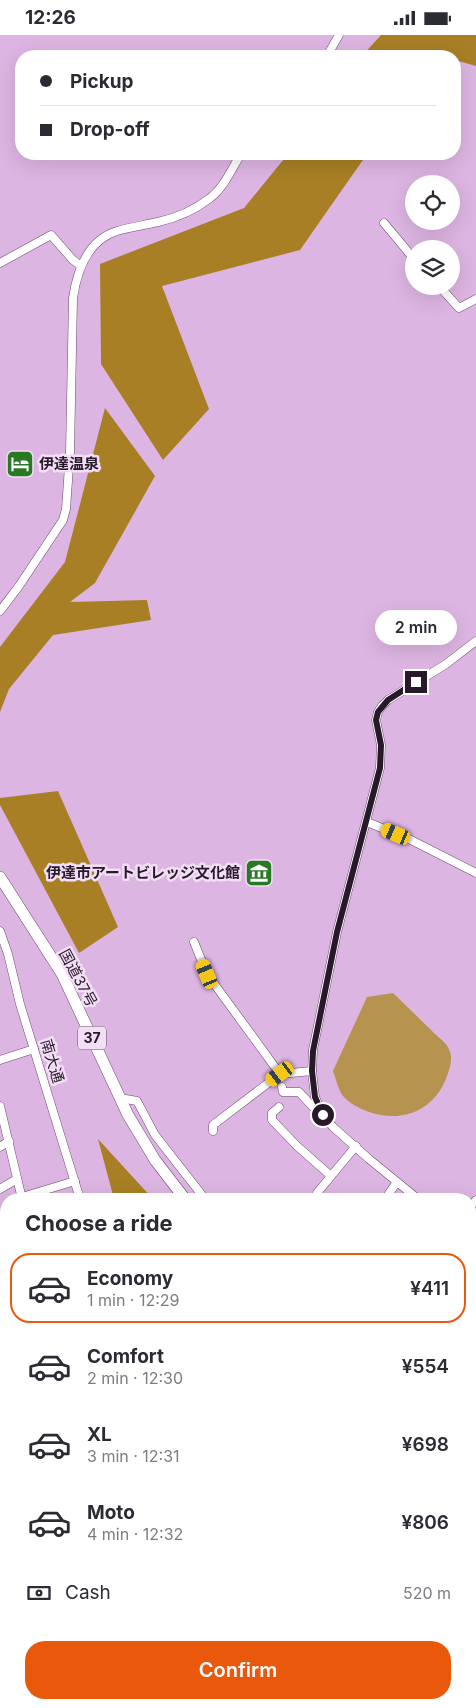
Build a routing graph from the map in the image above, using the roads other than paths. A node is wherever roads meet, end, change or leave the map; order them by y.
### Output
1 (339, 35) edge
2 (330, 50) edge
3 (238, 160) edge
4 (384, 223) dead end
5 (405, 248) edge
6 (0, 263) edge
7 (81, 266) junction
8 (447, 295) edge
9 (476, 299) edge
10 (0, 611) edge
11 (476, 641) edge
12 (367, 821) junction
13 (476, 873) edge
14 (0, 877) edge
15 (0, 931) edge
16 (194, 942) dead end
17 (34, 1049) junction
18 (0, 1060) edge
19 (312, 1071) junction
20 (280, 1074) junction
21 (282, 1087) dead end
22 (120, 1098) junction
23 (0, 1106) edge
24 (279, 1107) dead end
25 (320, 1109) junction
26 (213, 1131) dead end
27 (9, 1141) junction
28 (356, 1146) junction
29 (0, 1147) edge
30 (331, 1176) junction
31 (17, 1179) junction
32 (75, 1181) junction
33 (397, 1182) junction
34 (0, 1189) edge
35 (21, 1193) edge
36 (38, 1193) edge
37 (78, 1193) edge
38 (180, 1193) edge
39 (200, 1193) edge
40 (317, 1193) dead end
41 (390, 1193) edge
42 (411, 1193) edge

1 - 2 street
3 - 7 street
4 - 5 street
6 - 7 street
7 - 10 street
8 - 9 street
11 - 12 street
12 - 13 street
12 - 19 street
14 - 22 highway, 国道37号 / 37
15 - 17 street, 南大通
16 - 20 street
17 - 18 street
17 - 32 street, 南大通
19 - 20 street
19 - 25 street
20 - 26 street
21 - 25 street
22 - 38 highway, 国道37号 / 37
22 - 39 street
23 - 27 street
24 - 30 street
25 - 28 street
27 - 29 street
27 - 31 street
28 - 30 street
28 - 33 street
30 - 40 street
31 - 34 street
31 - 35 street
32 - 36 street
32 - 37 street, 南大通
33 - 41 street
33 - 42 street

